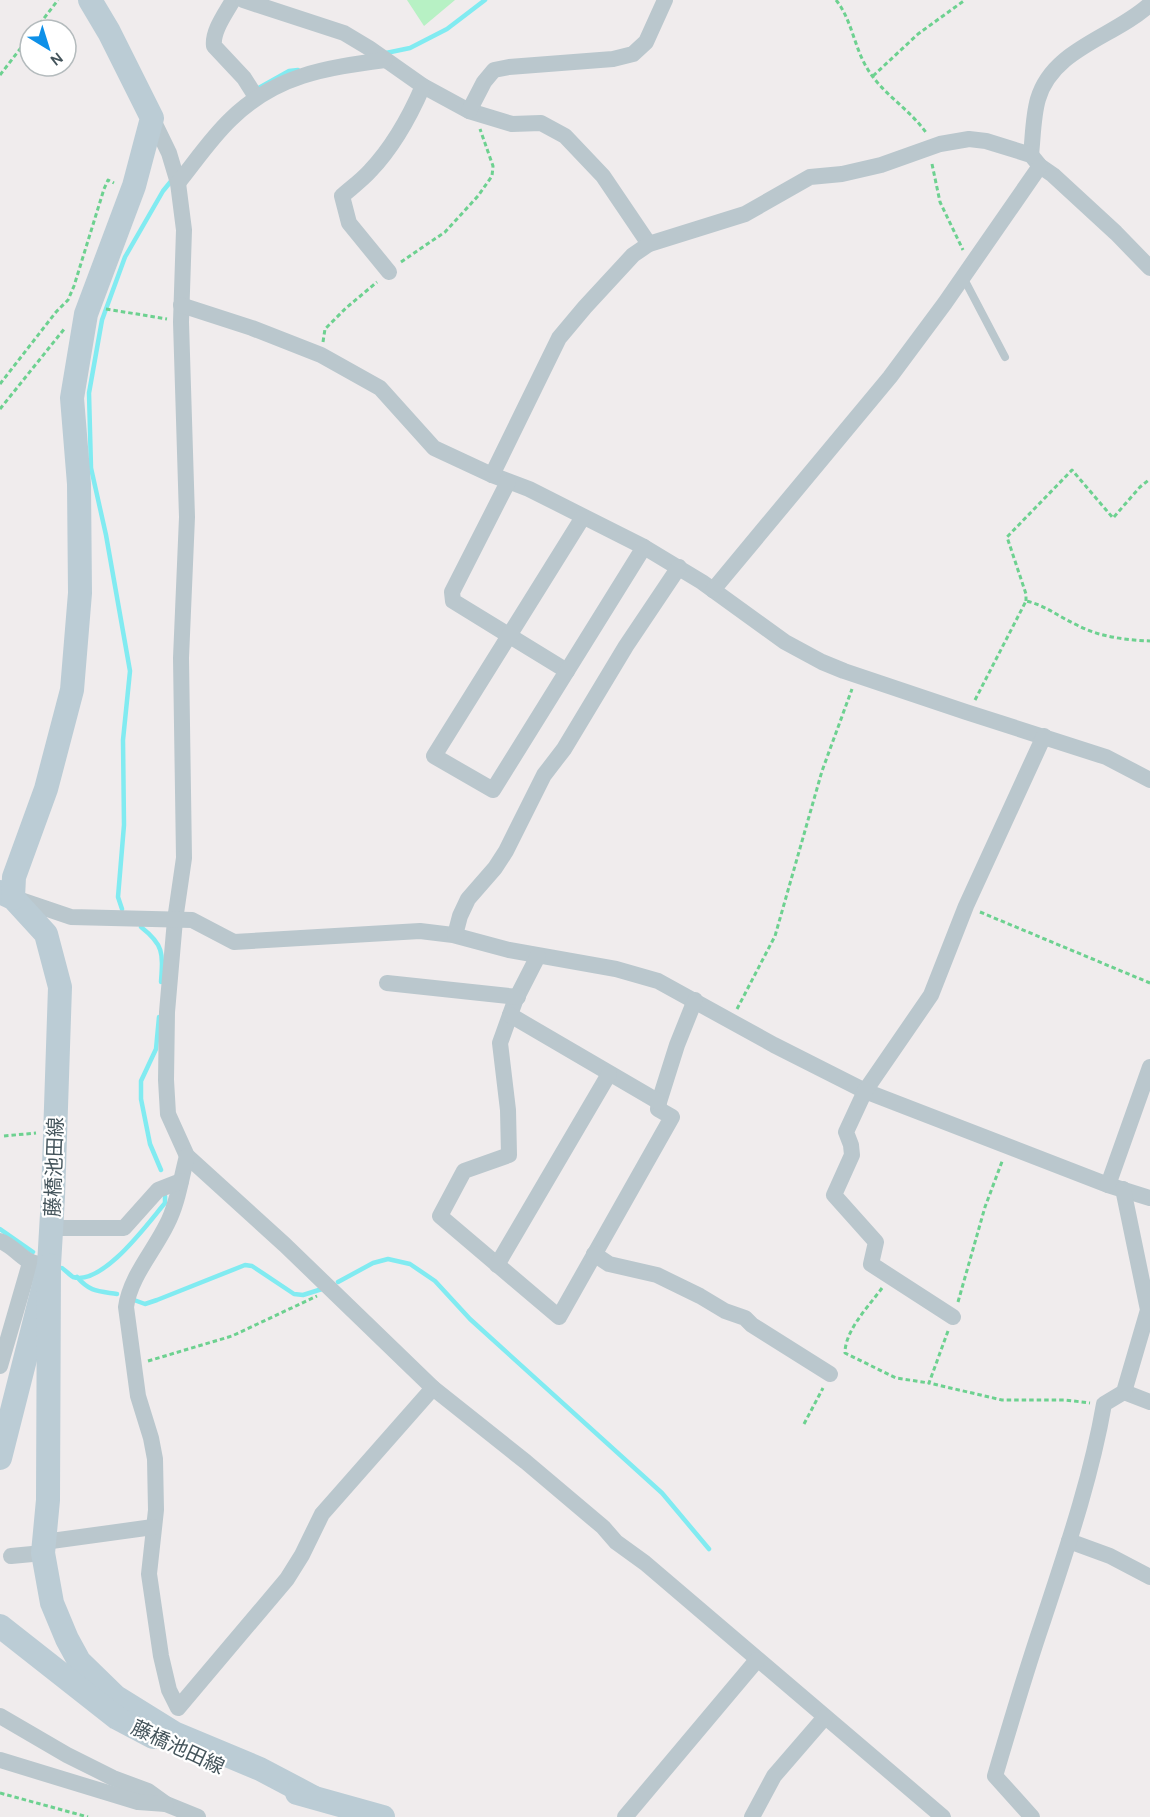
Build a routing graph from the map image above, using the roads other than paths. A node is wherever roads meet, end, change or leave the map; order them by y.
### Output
1 (90, 0) edge
2 (233, 0) edge
3 (243, 0) edge
4 (665, 0) edge
5 (1150, 4) edge
6 (385, 60) junction
7 (423, 86) junction
8 (256, 96) junction
9 (474, 112) junction
10 (152, 118) junction
11 (1035, 160) junction
12 (178, 183) junction
13 (649, 244) junction
14 (1150, 268) edge
15 (968, 271) junction
16 (389, 272) road end
17 (181, 313) junction
18 (1005, 357) dead end
19 (492, 475) junction
20 (508, 482) junction
21 (584, 517) junction
22 (644, 547) junction
23 (679, 567) junction
24 (713, 590) junction
25 (509, 635) junction
26 (567, 671) junction
27 (1044, 736) junction
28 (1150, 780) edge
29 (7, 895) edge
30 (176, 920) junction
31 (455, 935) junction
32 (538, 956) junction
33 (387, 983) dead end
34 (518, 997) junction
35 (695, 1000) junction
36 (510, 1015) junction
37 (1150, 1067) edge
38 (609, 1074) junction
39 (865, 1091) junction
40 (660, 1102) junction
41 (187, 1156) junction
42 (181, 1181) junction
43 (1115, 1187) junction
44 (1150, 1198) edge
45 (51, 1228) junction
46 (0, 1241) edge
47 (594, 1254) junction
48 (39, 1264) junction
49 (497, 1264) junction
50 (953, 1317) road end
51 (0, 1366) edge
52 (830, 1374) dead end
53 (433, 1388) junction
54 (1124, 1392) junction
55 (1150, 1402) edge
56 (0, 1458) edge
57 (153, 1527) junction
58 (1069, 1541) junction
59 (43, 1548) junction
60 (11, 1556) dead end
61 (1150, 1577) edge
62 (0, 1626) edge
63 (757, 1660) junction
64 (178, 1708) junction
65 (0, 1716) edge
66 (825, 1717) junction
67 (166, 1728) junction
68 (0, 1760) edge
69 (313, 1797) junction
70 (166, 1804) junction
71 (198, 1817) edge
72 (383, 1817) edge
73 (625, 1817) edge
74 (752, 1817) edge
75 (943, 1817) edge
76 (1032, 1817) edge

1 - 10 street
2 - 8 street
3 - 6 street
4 - 9 street
5 - 11 street
6 - 7 street
6 - 8 street
7 - 9 street
7 - 16 street
8 - 12 street
9 - 13 street
10 - 12 street
10 - 29 street
11 - 13 street
11 - 14 street
11 - 15 street
12 - 17 street
13 - 19 street
15 - 18 lane
15 - 24 street
17 - 19 street
17 - 30 street
19 - 20 street
20 - 21 street
20 - 25 street
21 - 22 street
21 - 25 street
22 - 23 street
22 - 26 street
23 - 24 street
23 - 31 street
24 - 27 street
25 - 26 street
25 - 26 street
27 - 28 street
27 - 39 street
29 - 30 street
29 - 45 street, 藤橋池田線
30 - 31 street
30 - 41 street
31 - 32 street
32 - 34 street
32 - 35 street
33 - 34 street
34 - 36 street
35 - 39 street
35 - 40 street
36 - 38 street
36 - 49 street
37 - 43 street
38 - 40 street
38 - 49 street
39 - 43 street
39 - 50 street
40 - 47 street
41 - 42 street
41 - 53 street
42 - 45 street
42 - 57 street
43 - 44 street
43 - 54 street
45 - 48 street, 藤橋池田線
46 - 48 street
47 - 49 street
47 - 52 street
48 - 51 street
48 - 56 street, 藤橋池田線
48 - 59 street
53 - 63 street
53 - 64 street
54 - 55 street
54 - 58 street
57 - 59 street
57 - 64 street
58 - 61 street
58 - 76 street
59 - 60 street
59 - 67 street
62 - 69 street, 藤橋池田線
63 - 66 street
63 - 73 street
64 - 67 street
65 - 70 street
66 - 74 street
66 - 75 street
67 - 69 street
68 - 70 street
69 - 72 street, 藤橋池田線
70 - 71 street

